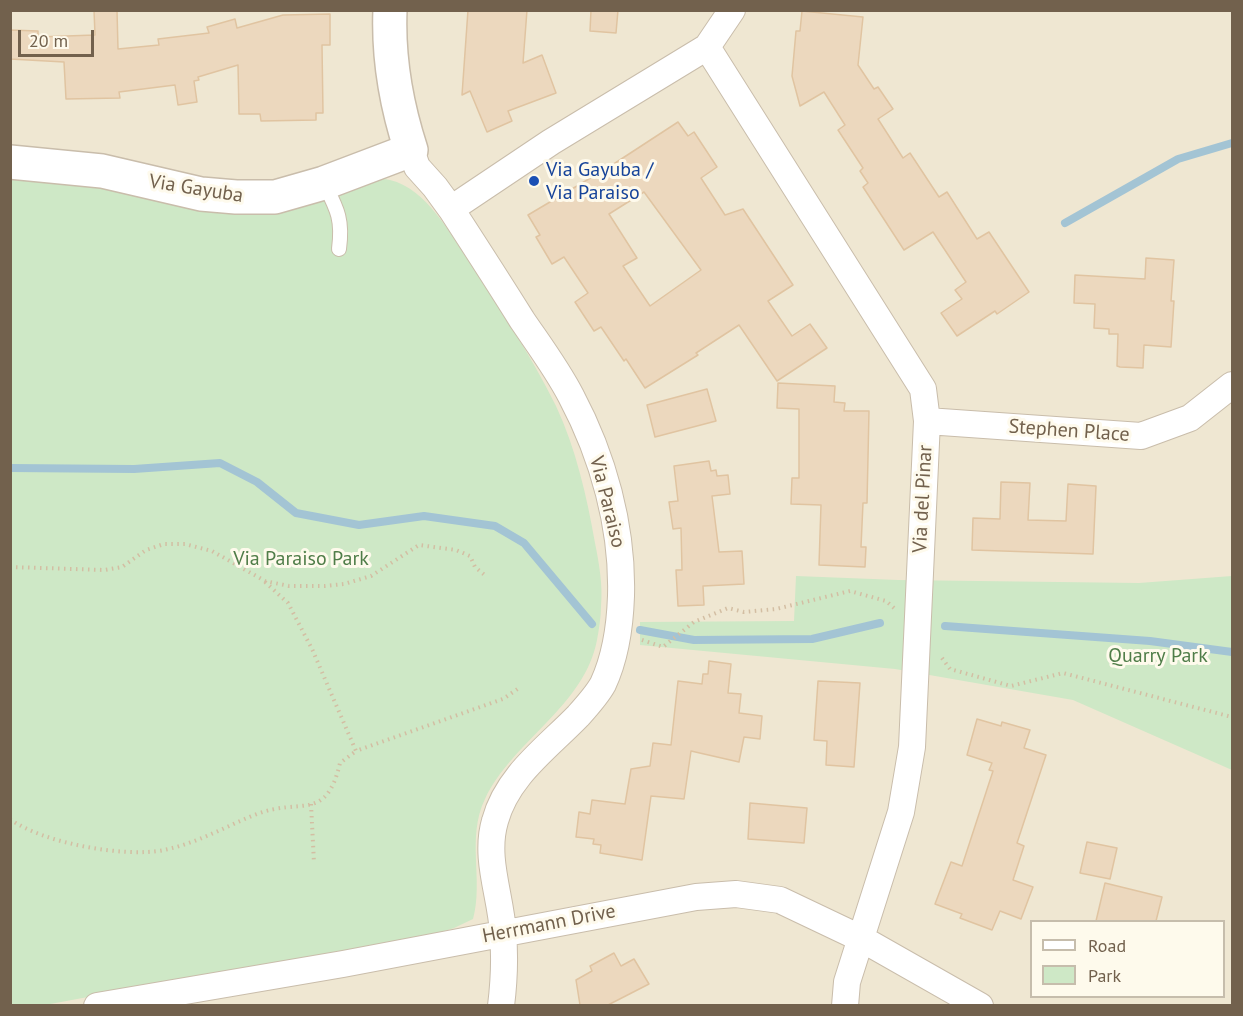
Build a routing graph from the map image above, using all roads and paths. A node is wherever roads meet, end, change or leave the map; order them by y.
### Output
1 (390, 10) edge
2 (732, 10) edge
3 (707, 46) junction
4 (411, 150) junction
5 (10, 162) edge
6 (324, 183) junction
7 (451, 209) junction
8 (339, 249) dead end
9 (1233, 385) edge
10 (927, 421) junction
11 (10, 567) edge
12 (487, 577) dead end
13 (265, 581) junction
14 (918, 626) junction
15 (618, 632) junction
16 (519, 688) dead end
17 (1233, 717) edge
18 (356, 751) junction
19 (311, 804) junction
20 (10, 819) edge
21 (314, 863) dead end
22 (503, 932) junction
23 (862, 939) junction
24 (151, 1000) edge
25 (97, 1005) edge
26 (501, 1005) edge
27 (845, 1005) edge
28 (980, 1005) edge

1 - 4 street, Via Paraiso
2 - 3 street
3 - 7 street
3 - 10 street, Via del Pinar
4 - 6 street, Via Gayuba
4 - 7 street, Via Paraiso
5 - 6 street, Via Gayuba
6 - 8 lane
7 - 15 street, Via Paraiso
9 - 10 street, Stephen Place
10 - 14 street, Via del Pinar
11 - 13 path
12 - 13 path
13 - 18 path
14 - 15 path
14 - 17 path
14 - 23 street, Via del Pinar
15 - 22 street, Via Paraiso
16 - 18 path
18 - 19 path
19 - 20 path
19 - 21 path
22 - 23 street, Herrmann Drive
22 - 24 street, Herrmann Drive
22 - 26 street, Via Paraiso
23 - 27 street, Via del Pinar
23 - 28 street, Herrmann Drive
24 - 25 street, Herrmann Drive

